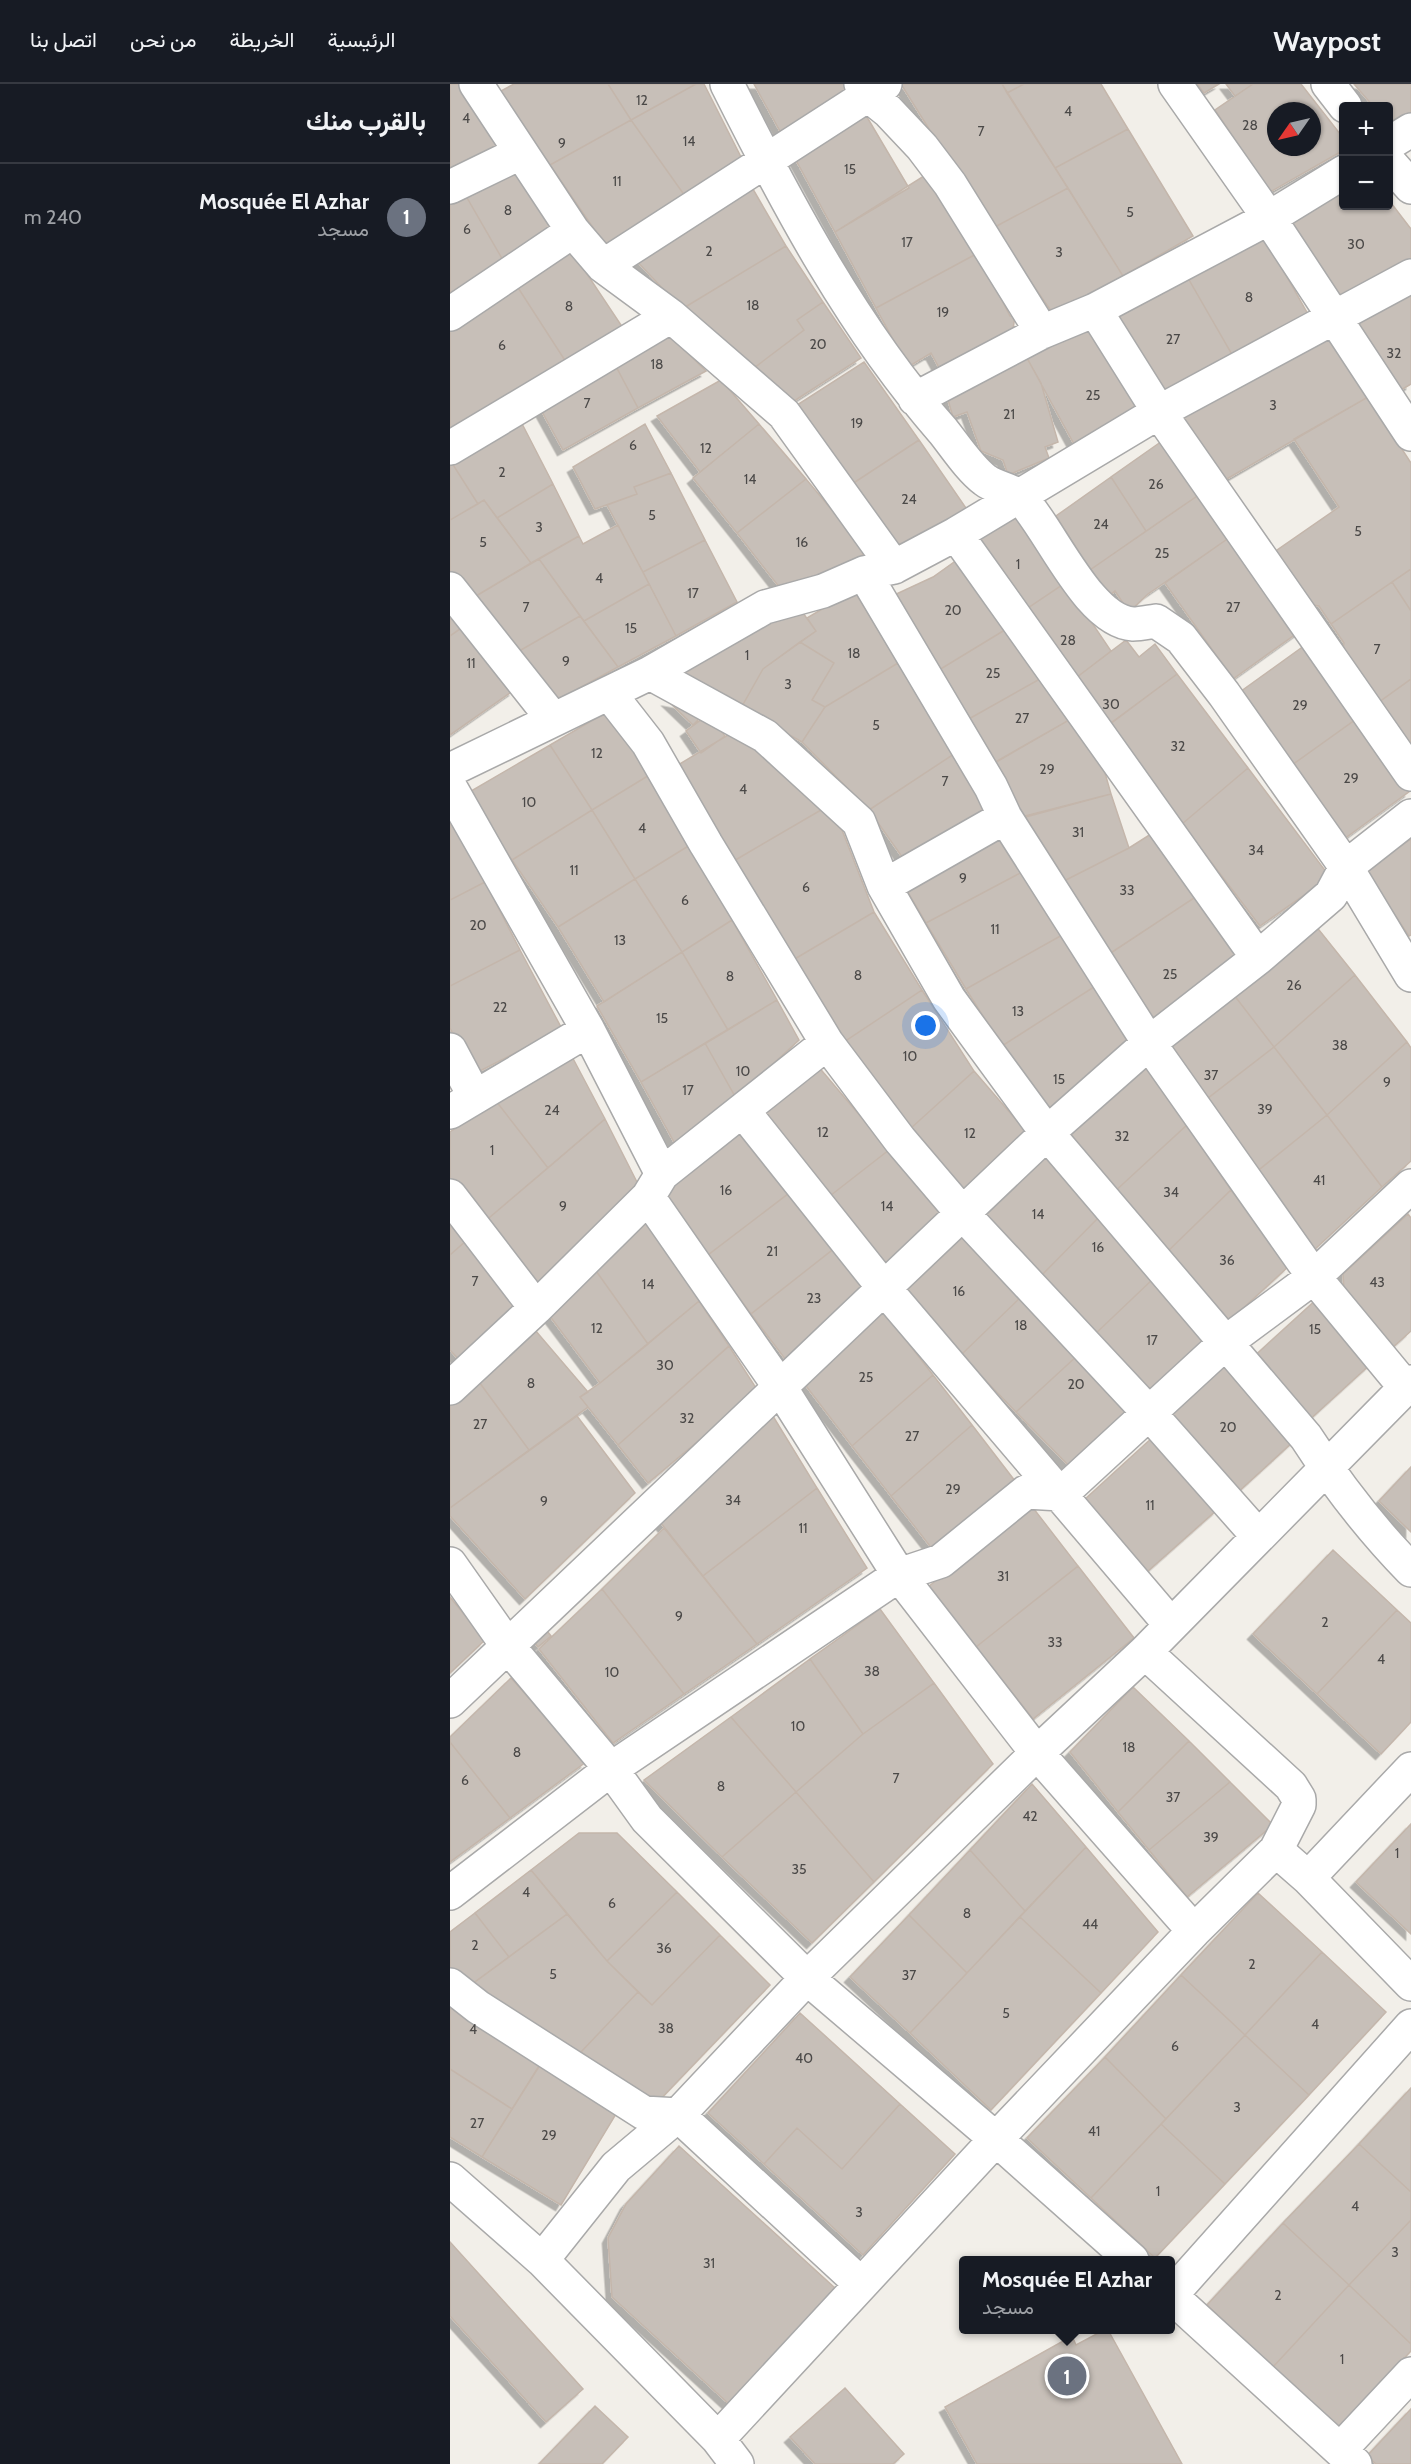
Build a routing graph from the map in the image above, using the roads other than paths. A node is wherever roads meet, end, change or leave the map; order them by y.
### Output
1 (476, 84) edge
2 (727, 84) edge
3 (1175, 84) edge
4 (1328, 84) edge
5 (871, 88) edge
6 (1343, 102) edge
7 (1411, 130) edge
8 (1393, 141) edge
9 (520, 153) junction
10 (766, 160) junction
11 (1393, 165) edge
12 (1339, 175) edge
13 (450, 187) edge
14 (1411, 188) edge
15 (1269, 218) junction
16 (573, 231) junction
17 (603, 266) junction
18 (1411, 276) edge
19 (1095, 310) junction
20 (450, 314) edge
21 (671, 316) junction
22 (1334, 319) junction
23 (1042, 332) junction
24 (915, 399) junction
25 (1159, 412) junction
26 (1411, 434) edge
27 (450, 448) edge
28 (1019, 496) junction
29 (956, 534) junction
30 (879, 570) junction
31 (450, 589) edge
32 (650, 673) junction
33 (609, 693) junction
34 (554, 719) junction
35 (450, 770) edge
36 (1411, 774) edge
37 (450, 787) edge
38 (1411, 816) edge
39 (1005, 817) junction
40 (1346, 867) junction
41 (884, 886) junction
42 (1258, 958) junction
43 (1411, 975) edge
44 (588, 1030) junction
45 (827, 1043) junction
46 (1149, 1043) junction
47 (450, 1050) edge
48 (462, 1104) edge
49 (743, 1111) junction
50 (1047, 1134) junction
51 (655, 1186) junction
52 (1411, 1186) edge
53 (450, 1196) edge
54 (963, 1214) junction
55 (1314, 1277) junction
56 (884, 1288) junction
57 (536, 1308) junction
58 (1225, 1343) junction
59 (1408, 1384) edge
60 (780, 1387) junction
61 (450, 1388) edge
62 (1150, 1414) junction
63 (1326, 1468) junction
64 (1061, 1494) junction
65 (1258, 1536) junction
66 (450, 1564) edge
67 (1411, 1570) edge
68 (899, 1575) junction
69 (1171, 1625) junction
70 (507, 1645) junction
71 (1144, 1652) junction
72 (450, 1701) edge
73 (1037, 1752) junction
74 (611, 1769) junction
75 (1411, 1769) edge
76 (1276, 1850) junction
77 (1308, 1878) junction
78 (450, 1893) edge
79 (1194, 1931) junction
80 (807, 1978) junction
81 (1411, 1984) edge
82 (450, 1985) edge
83 (1411, 2026) edge
84 (678, 2115) junction
85 (996, 2139) junction
86 (450, 2179) edge
87 (1128, 2256) edge
88 (542, 2260) junction
89 (861, 2284) junction
90 (1175, 2291) edge
91 (1175, 2299) edge
92 (1411, 2374) edge
93 (728, 2452) edge
94 (1348, 2457) edge

1 - 9 street
2 - 10 street
3 - 15 street
4 - 6 street
5 - 10 street
5 - 23 street
7 - 8 street
9 - 13 street
9 - 16 street
10 - 17 street
10 - 24 street
11 - 14 street
12 - 15 street
15 - 19 street
15 - 22 street
16 - 17 street
16 - 20 street
17 - 21 street
18 - 22 street
19 - 23 street
19 - 25 street
21 - 27 street
21 - 30 street
22 - 25 street
22 - 26 street
23 - 24 street
24 - 28 street
25 - 28 street
25 - 36 street
28 - 29 street
28 - 40 street
29 - 30 street
29 - 42 street
30 - 32 street
30 - 39 street
31 - 34 street
32 - 33 street
32 - 41 street
33 - 34 street
33 - 45 street
34 - 35 street
37 - 44 street
38 - 40 street
39 - 41 street
39 - 46 street
40 - 42 street
40 - 43 street
41 - 50 street
42 - 46 street
44 - 48 street
44 - 51 street
45 - 49 street
45 - 54 street
46 - 50 street
46 - 55 street
47 - 48 street
49 - 51 street
49 - 56 street
50 - 54 street
50 - 58 street
51 - 57 street
51 - 60 street
52 - 55 street
53 - 57 street
54 - 56 street
54 - 62 street
55 - 58 street
55 - 59 street
56 - 60 street
56 - 64 street
57 - 61 street
58 - 62 street
58 - 63 street
59 - 63 street
60 - 68 street
60 - 70 street
62 - 64 street
62 - 65 street
63 - 65 street
63 - 67 street
64 - 68 street
64 - 69 street
65 - 69 street
66 - 70 street
68 - 73 street
68 - 74 street
69 - 71 street
70 - 72 street
70 - 74 street
71 - 73 street
71 - 76 street
73 - 79 street
73 - 80 street
74 - 78 street
74 - 80 street
75 - 77 street
76 - 77 street
76 - 79 street
77 - 81 street
79 - 85 street
80 - 84 street
80 - 85 street
82 - 84 street
83 - 90 street
84 - 88 street
84 - 89 street
85 - 87 street
85 - 89 street
86 - 88 street
88 - 93 street
89 - 93 street
91 - 94 street
92 - 94 street

